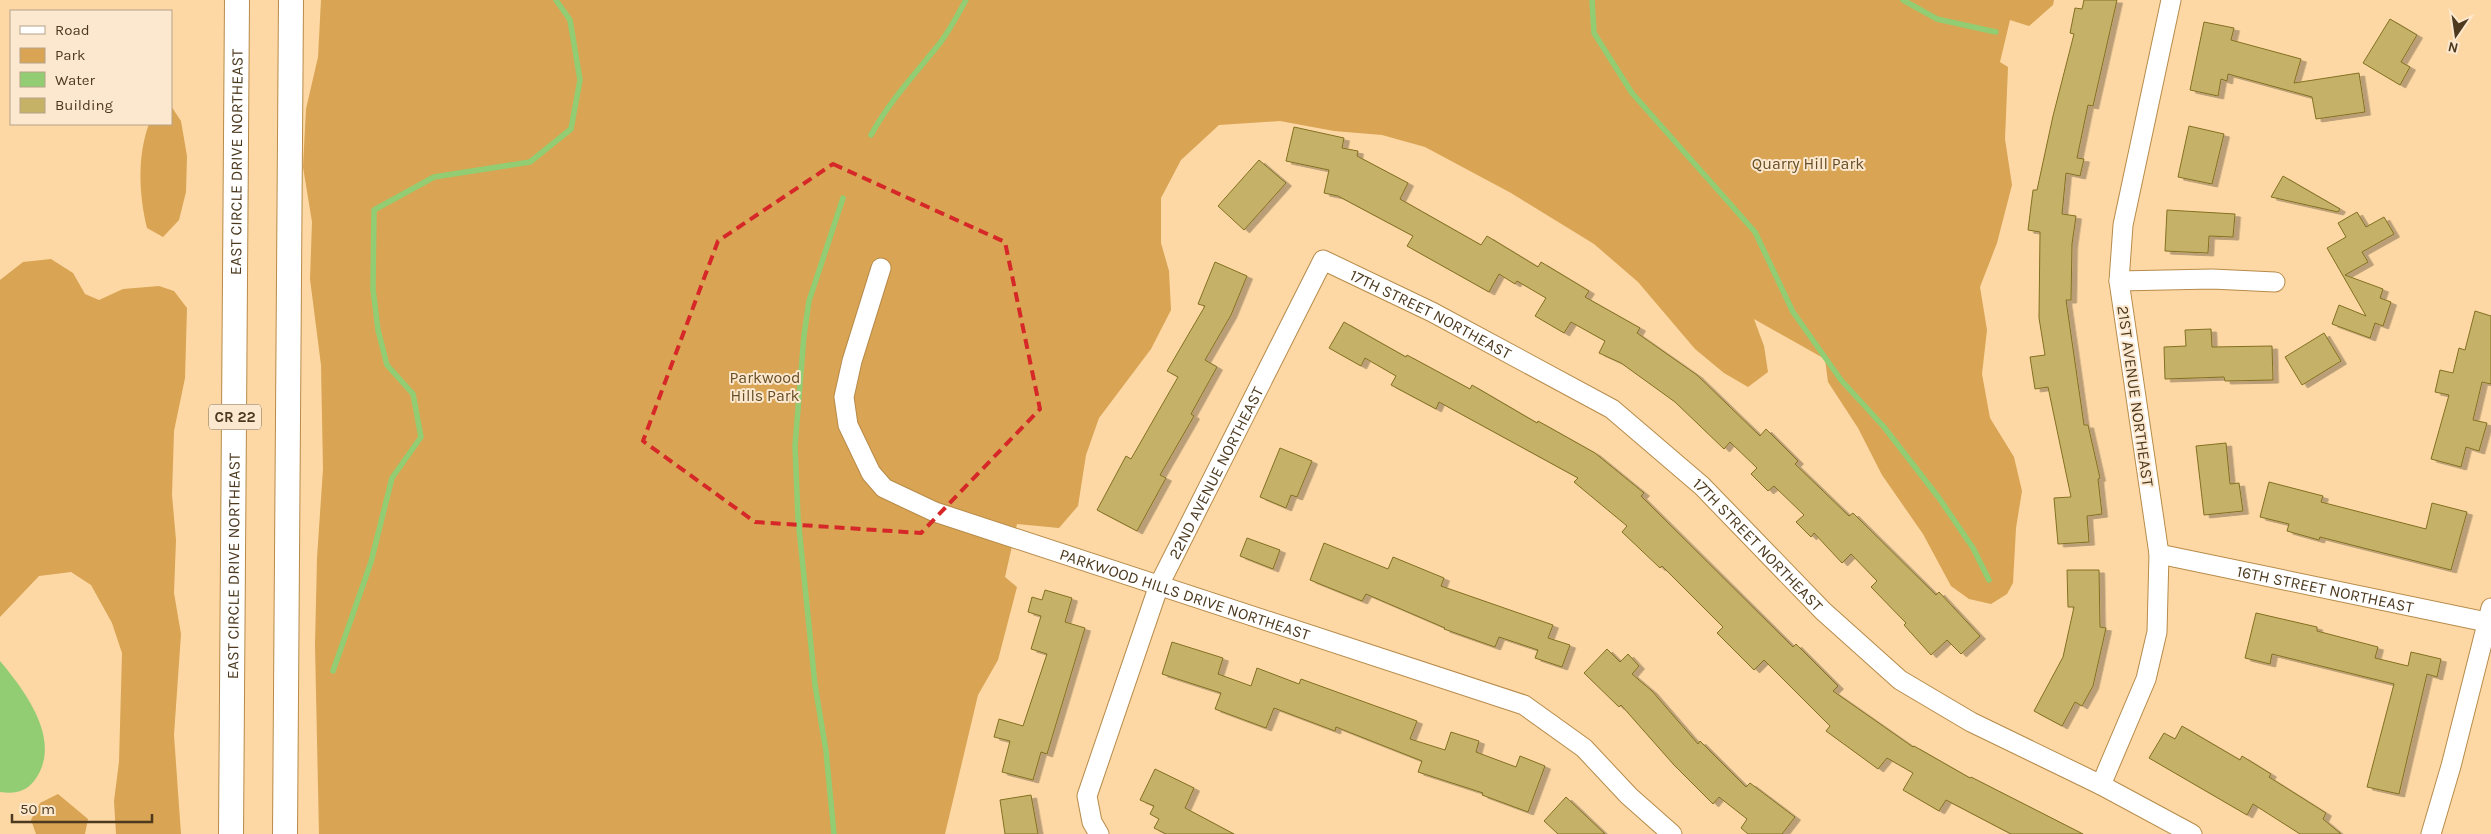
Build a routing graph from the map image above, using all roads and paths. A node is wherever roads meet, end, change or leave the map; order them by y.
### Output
1 (237, 0) edge
2 (291, 0) edge
3 (2171, 0) edge
4 (1323, 260) joint
5 (882, 268) dead end
6 (2119, 281) junction
7 (2275, 282) dead end
8 (2159, 554) junction
9 (1159, 585) junction
10 (2490, 618) edge
11 (2101, 785) junction
12 (231, 834) edge
13 (285, 834) edge
14 (1098, 834) edge
15 (1672, 834) edge
16 (2192, 834) edge
17 (2431, 834) edge

1 - 12 main road, EAST CIRCLE DRIVE NORTHEAST / CR 22
2 - 13 main road
3 - 6 street, 21ST AVENUE NORTHEAST
4 - 9 street, 22ND AVENUE NORTHEAST
4 - 11 street, 17TH STREET NORTHEAST
5 - 9 street, PARKWOOD HILLS DRIVE NORTHEAST
6 - 7 street
6 - 8 street, 21ST AVENUE NORTHEAST
8 - 10 street, 16TH STREET NORTHEAST
8 - 11 street, 21ST AVENUE NORTHEAST
9 - 14 street, 22ND AVENUE NORTHEAST
9 - 15 street, PARKWOOD HILLS DRIVE NORTHEAST
10 - 17 street
11 - 16 street, 17TH STREET NORTHEAST

